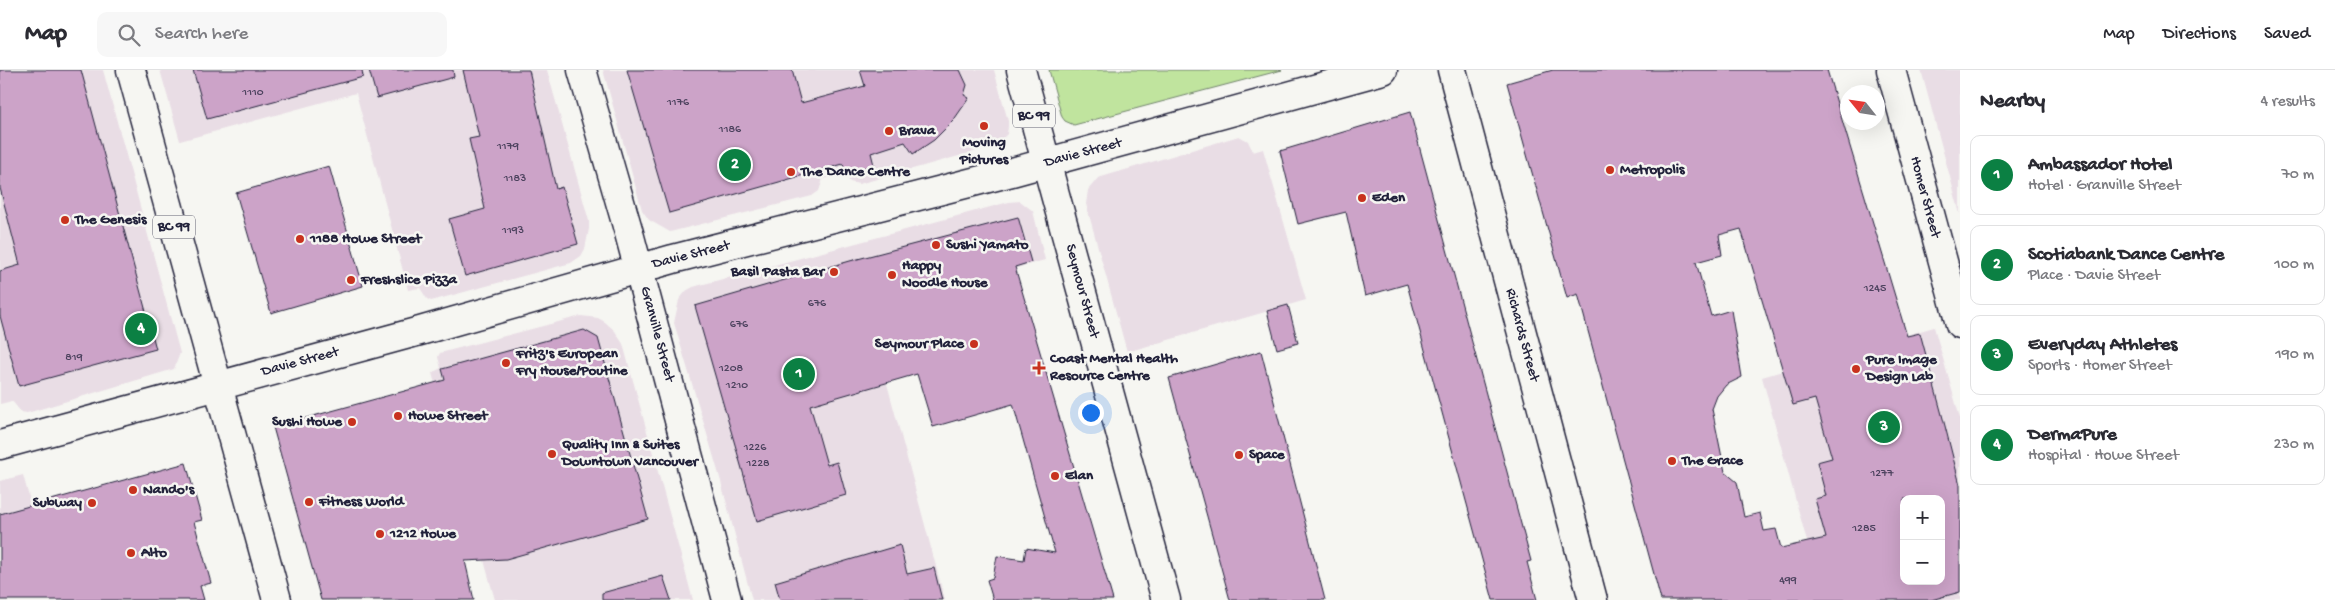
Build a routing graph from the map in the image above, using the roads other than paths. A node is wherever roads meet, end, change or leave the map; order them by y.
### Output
1 (131, 70) edge
2 (582, 70) edge
3 (1021, 70) edge
4 (1383, 70) edge
5 (1452, 70) edge
6 (1890, 70) edge
7 (1047, 163) junction
8 (639, 268) junction
9 (1960, 324) edge
10 (217, 384) junction
11 (0, 445) edge
12 (277, 600) edge
13 (726, 600) edge
14 (1166, 600) edge
15 (1593, 600) edge

1 - 10 main road, BC 99
2 - 8 main road, Granville Street
3 - 7 main road, Seymour Street / BC 99
4 - 7 main road, Davie Street
5 - 15 main road, Richards Street
6 - 9 main road, Homer Street
7 - 8 main road, Davie Street
7 - 14 main road, Seymour Street / BC 99
8 - 10 main road, Davie Street
8 - 13 main road, Granville Street
10 - 11 main road, Davie Street
10 - 12 main road, BC 99

